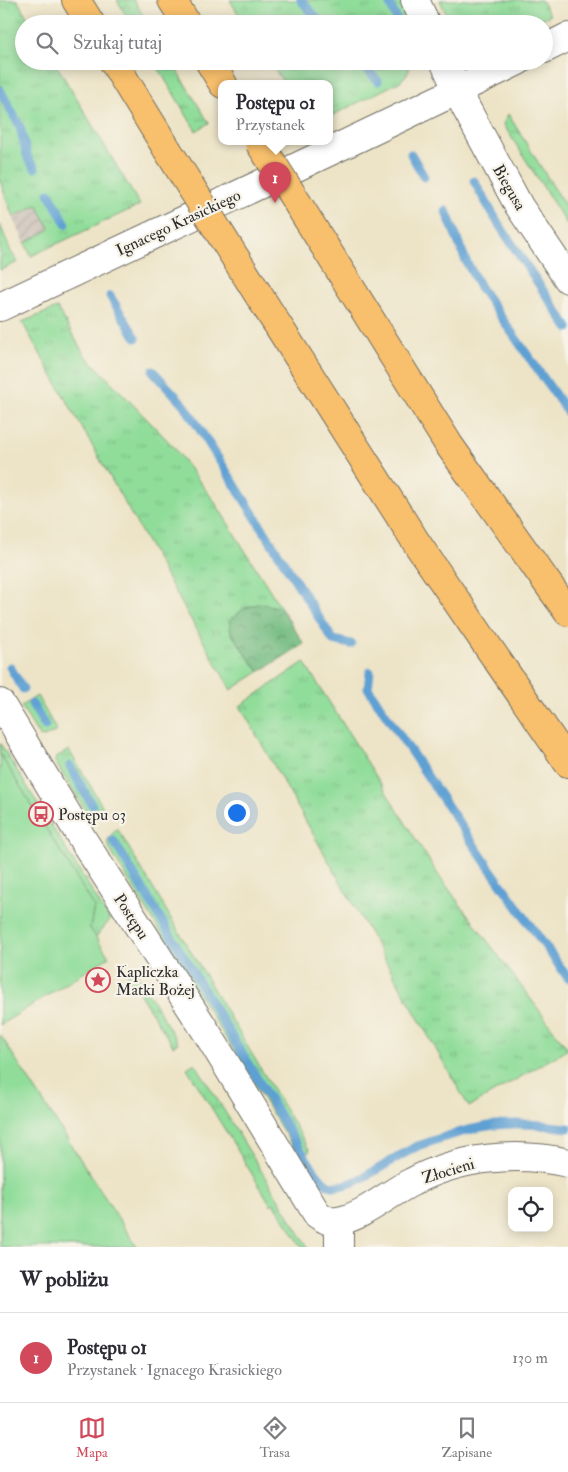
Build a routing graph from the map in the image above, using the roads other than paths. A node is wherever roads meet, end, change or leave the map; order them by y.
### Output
1 (76, 0) edge
2 (172, 0) edge
3 (178, 0) edge
4 (416, 0) edge
5 (85, 15) edge
6 (181, 15) edge
7 (184, 15) edge
8 (422, 15) edge
9 (568, 37) edge
10 (553, 44) edge
11 (119, 70) edge
12 (448, 70) edge
13 (500, 70) edge
14 (457, 91) junction
15 (261, 145) edge
16 (568, 279) edge
17 (0, 307) edge
18 (568, 612) edge
19 (0, 703) edge
20 (568, 763) edge
21 (568, 1163) edge
22 (339, 1234) edge

1 - 5 highway
2 - 6 highway
3 - 7 highway
4 - 8 street
9 - 10 street
11 - 20 highway, bridge
12 - 14 street, Biegusa
13 - 14 street, Ignacego Krasickiego
14 - 16 street, Biegusa
14 - 17 street, Ignacego Krasickiego
15 - 18 highway, bridge
19 - 22 street, Postępu
21 - 22 street, Złocieni

